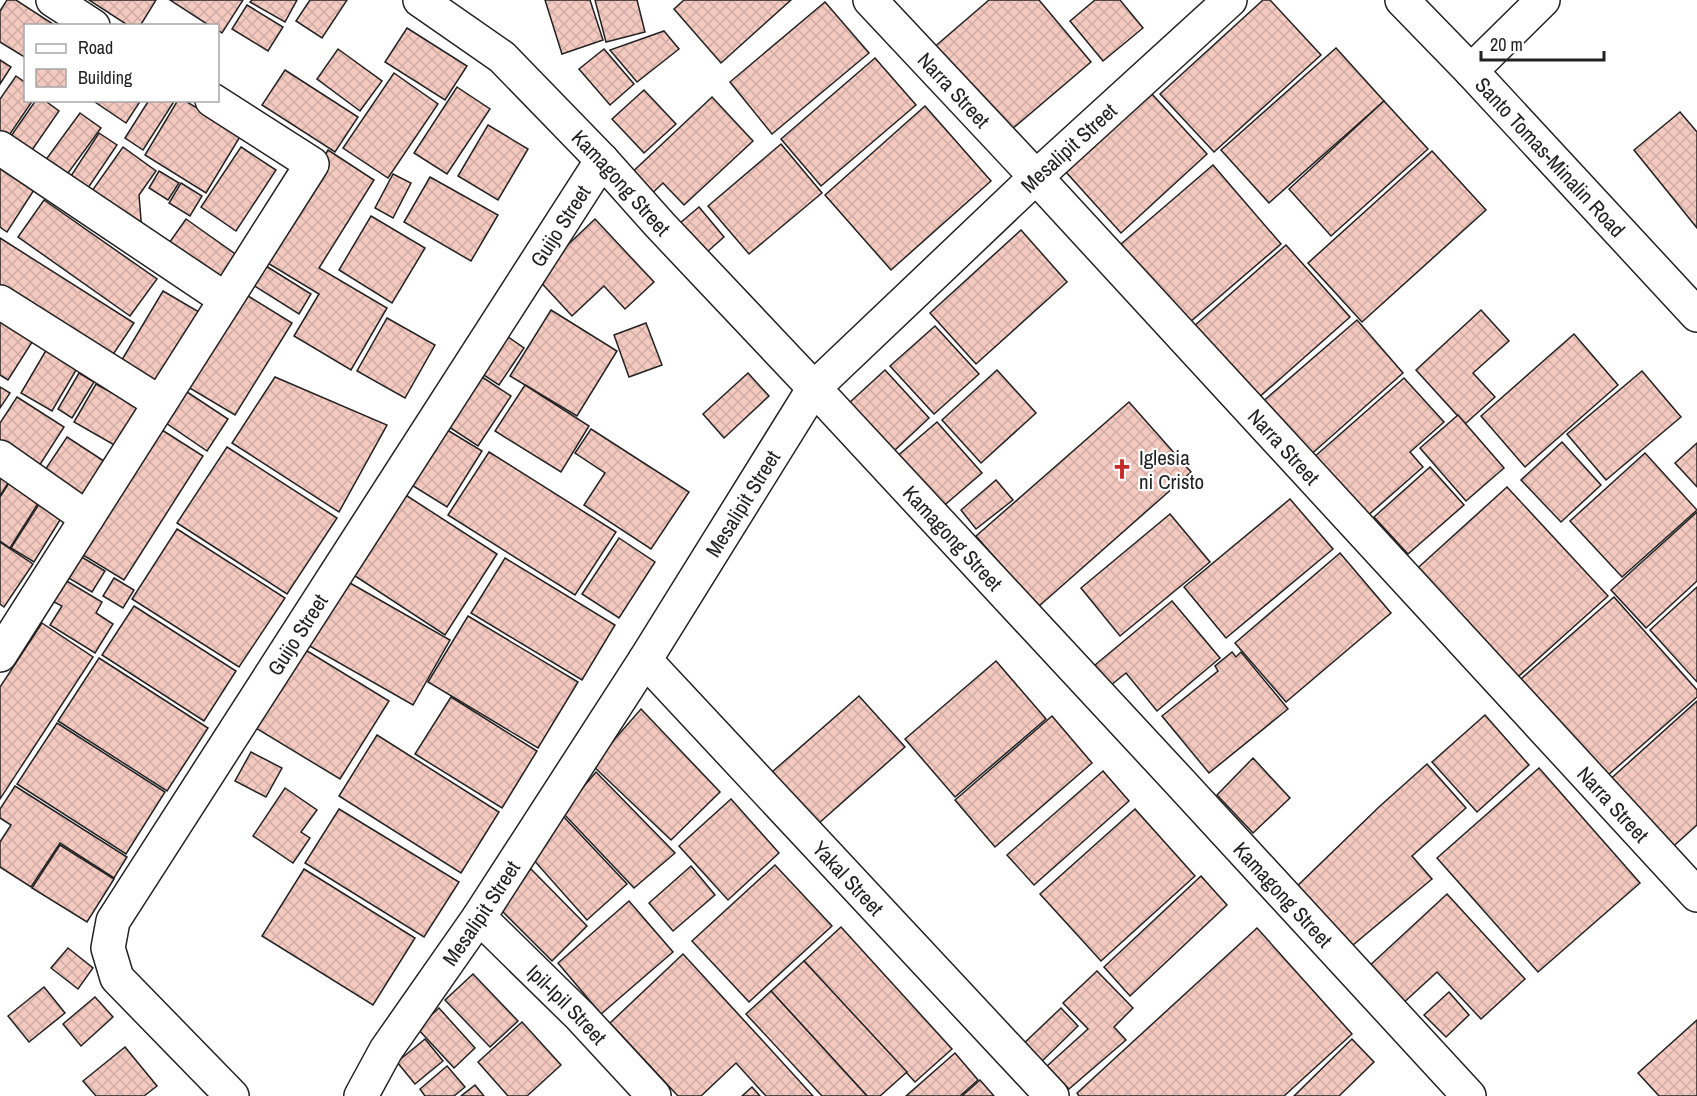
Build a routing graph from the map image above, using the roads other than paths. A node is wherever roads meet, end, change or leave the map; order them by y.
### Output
1 (53, 0) edge
2 (420, 0) edge
3 (870, 0) edge
4 (1230, 0) edge
5 (1402, 0) edge
6 (1543, 0) edge
7 (90, 24) edge
8 (1471, 71) junction
9 (215, 102) edge
10 (0, 148) edge
11 (602, 160) junction
12 (1036, 177) junction
13 (225, 299) junction
14 (0, 302) edge
15 (1697, 315) edge
16 (814, 388) junction
17 (160, 403) junction
18 (0, 457) edge
19 (87, 518) junction
20 (6, 633) edge
21 (645, 660) junction
22 (1697, 895) edge
23 (479, 917) junction
24 (232, 1096) edge
25 (361, 1096) edge
26 (654, 1096) edge
27 (1052, 1096) edge
28 (1469, 1096) edge

1 - 7 street
2 - 11 street, Kamagong Street
3 - 12 street, Narra Street
4 - 12 street, Mesalipit Street
5 - 8 street, Santo Tomas-Minalin Road
6 - 8 street
8 - 15 street, Santo Tomas-Minalin Road
9 - 13 street
10 - 13 street
11 - 16 street, Kamagong Street
11 - 24 street, Guijo Street
12 - 16 street, Mesalipit Street
12 - 22 street, Narra Street
13 - 17 street
14 - 17 street
16 - 21 street, Mesalipit Street
16 - 28 street, Kamagong Street
17 - 19 street
18 - 19 street
19 - 20 street
21 - 23 street, Mesalipit Street
21 - 27 street, Yakal Street
23 - 25 street, Mesalipit Street
23 - 26 street, Ipil-Ipil Street

